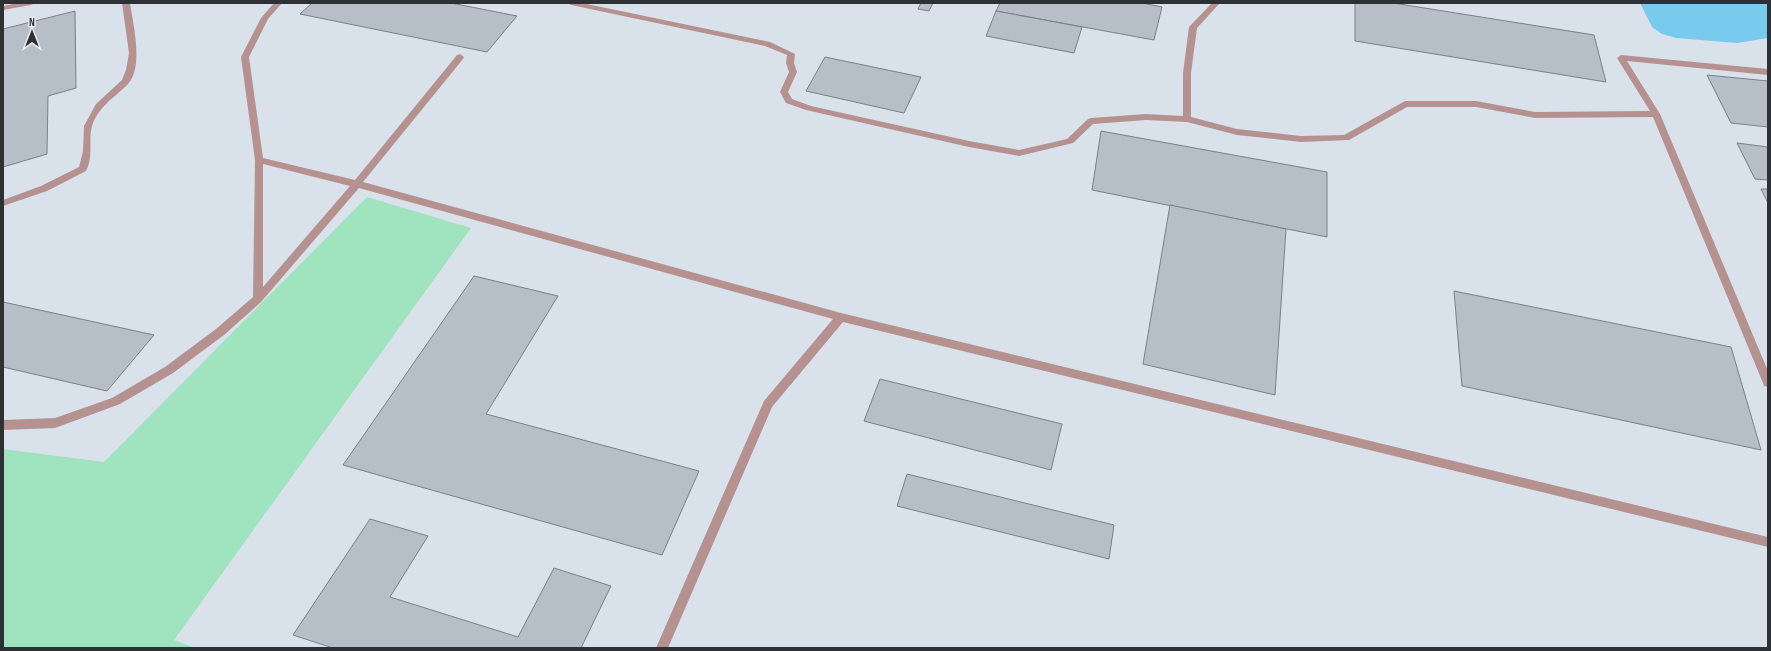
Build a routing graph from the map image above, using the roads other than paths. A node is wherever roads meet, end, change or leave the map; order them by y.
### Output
1 (31, 3) edge
2 (126, 3) edge
3 (278, 3) edge
4 (571, 3) edge
5 (1216, 3) edge
6 (3, 8) edge
7 (460, 58) dead end
8 (1768, 72) edge
9 (1656, 114) junction
10 (1187, 119) junction
11 (259, 160) junction
12 (357, 184) junction
13 (3, 203) edge
14 (258, 299) junction
15 (841, 317) junction
16 (1768, 381) edge
17 (3, 424) edge
18 (1768, 542) edge
19 (662, 648) edge

1 - 6 lane
2 - 13 lane
3 - 11 lane
4 - 10 lane
5 - 10 lane
7 - 12 lane
8 - 9 lane
9 - 10 lane
9 - 16 lane
11 - 12 lane
11 - 14 lane
12 - 14 lane
12 - 15 lane
14 - 17 lane
15 - 18 lane
15 - 19 lane

